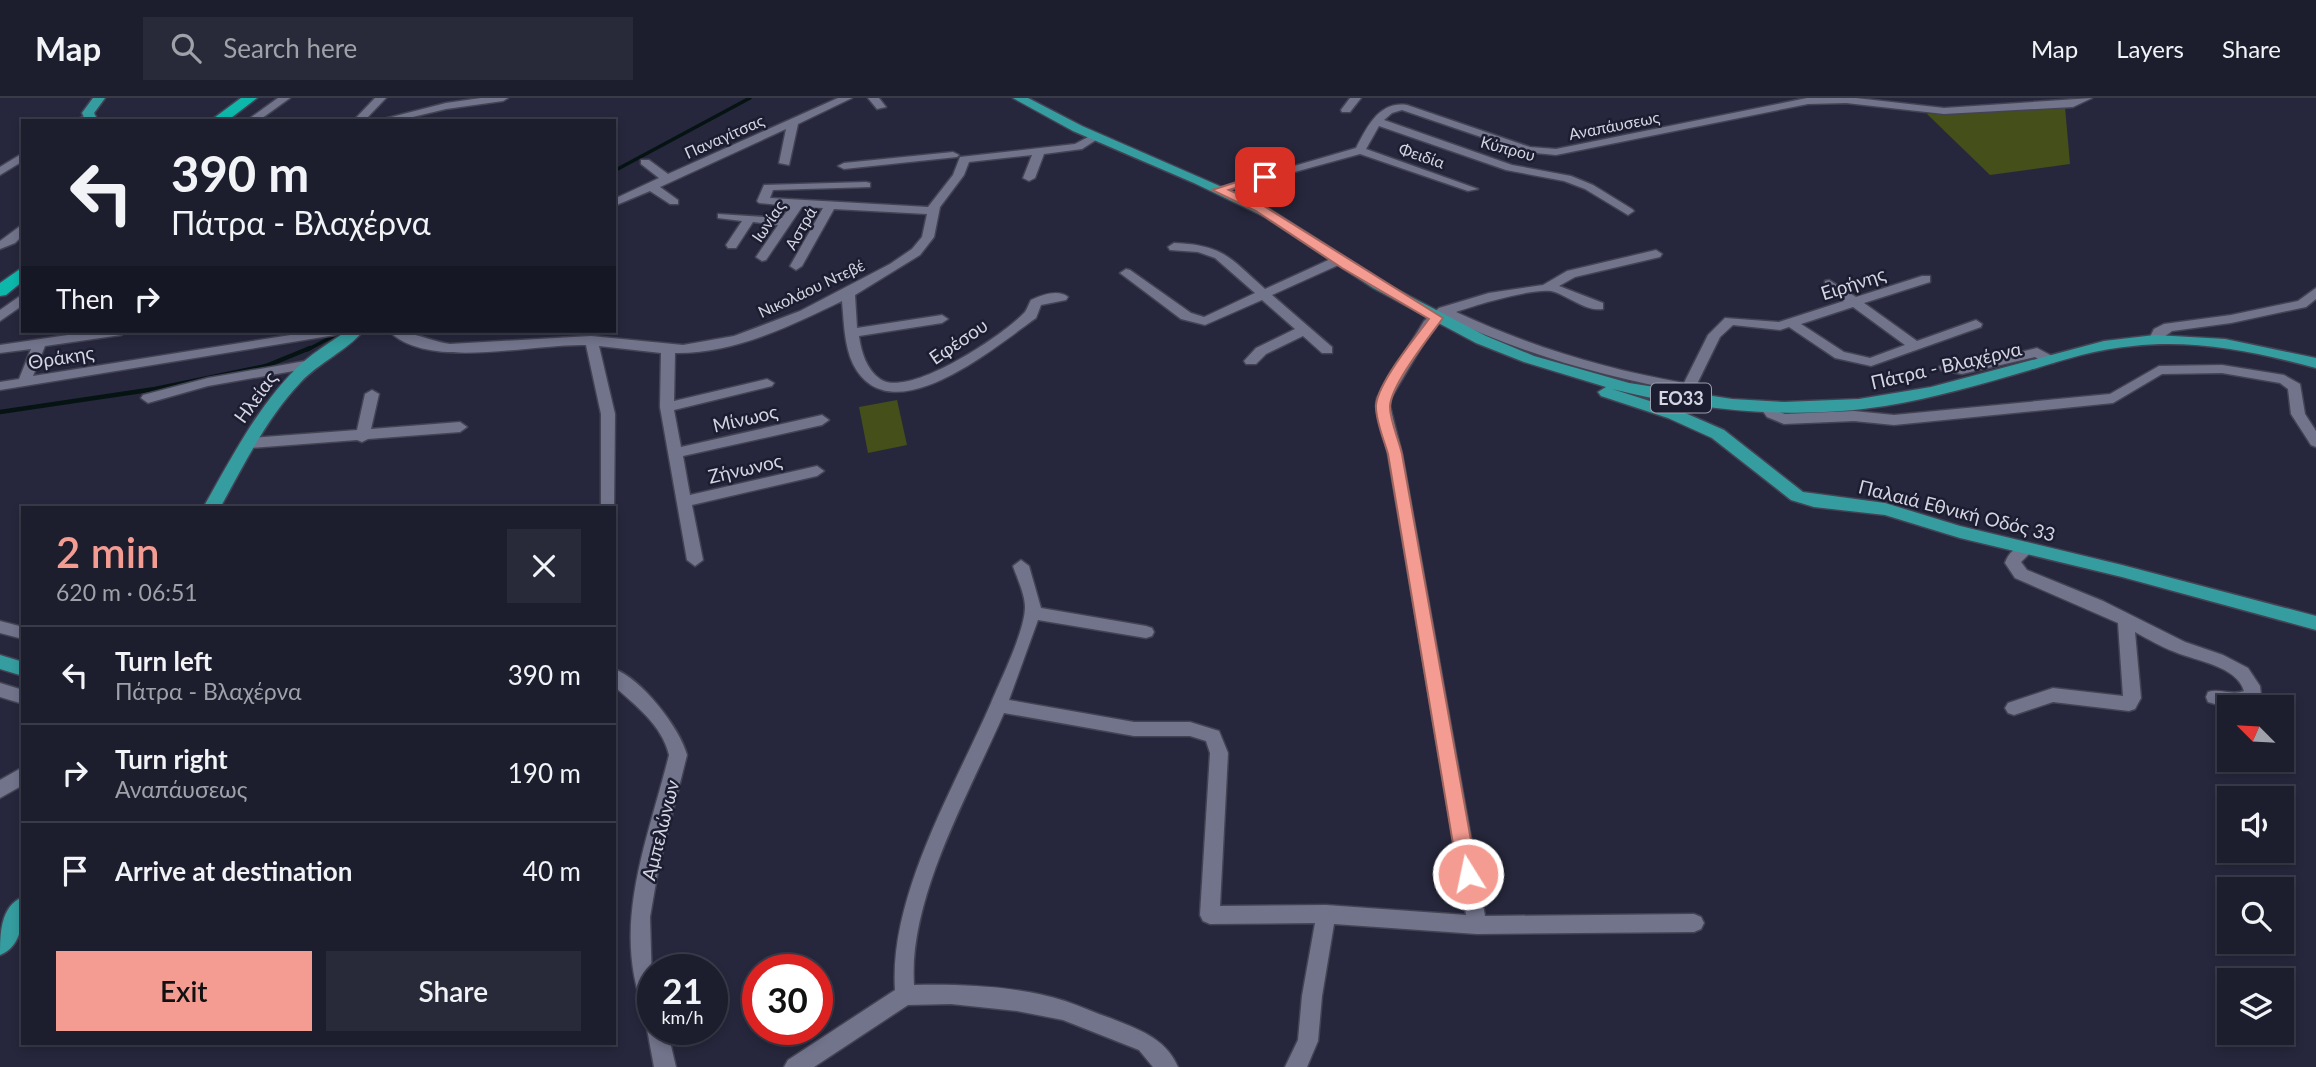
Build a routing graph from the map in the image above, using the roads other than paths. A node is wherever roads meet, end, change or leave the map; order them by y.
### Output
1 (99, 98) edge
2 (250, 98) edge
3 (285, 98) edge
4 (381, 98) edge
5 (503, 98) edge
6 (847, 98) edge
7 (873, 98) edge
8 (1019, 98) edge
9 (1356, 98) edge
10 (2087, 98) edge
11 (459, 101) edge
12 (881, 107) dead end
13 (226, 109) edge
14 (1346, 110) dead end
15 (86, 119) edge
16 (204, 119) edge
17 (254, 119) edge
18 (360, 119) edge
19 (389, 119) edge
20 (793, 122) junction
21 (1378, 122) junction
22 (1094, 138) junction
23 (950, 141) dead end
24 (1360, 150) junction
25 (1039, 152) junction
26 (21, 157) edge
27 (959, 157) junction
28 (645, 162) dead end
29 (785, 163) dead end
30 (844, 166) dead end
31 (0, 172) edge
32 (1029, 178) dead end
33 (667, 179) junction
34 (866, 185) dead end
35 (651, 186) junction
36 (1218, 190) junction
37 (1472, 190) dead end
38 (616, 202) edge
39 (674, 202) dead end
40 (799, 202) junction
41 (831, 204) junction
42 (932, 211) junction
43 (1628, 211) dead end
44 (722, 216) dead end
45 (750, 218) junction
46 (787, 222) junction
47 (21, 230) edge
48 (0, 245) edge
49 (732, 245) dead end
50 (1174, 247) dead end
51 (1656, 254) dead end
52 (762, 257) dead end
53 (21, 260) edge
54 (1339, 260) junction
55 (796, 266) dead end
56 (1126, 273) dead end
57 (21, 274) edge
58 (0, 276) edge
59 (1926, 279) dead end
60 (1829, 284) dead end
61 (1549, 286) junction
62 (0, 291) edge
63 (848, 292) junction
64 (2316, 292) edge
65 (1264, 295) junction
66 (1062, 297) dead end
67 (21, 300) edge
68 (1856, 303) junction
69 (1598, 306) dead end
70 (1440, 314) junction
71 (0, 317) edge
72 (942, 319) dead end
73 (1791, 323) junction
74 (1976, 324) dead end
75 (1304, 330) junction
76 (852, 332) junction
77 (108, 333) edge
78 (325, 333) edge
79 (353, 333) edge
80 (399, 333) edge
81 (495, 333) edge
82 (2156, 339) junction
83 (591, 340) junction
84 (40, 343) junction
85 (1914, 345) junction
86 (493, 346) junction
87 (668, 348) junction
88 (0, 349) edge
89 (1328, 350) dead end
90 (2049, 360) junction
91 (1251, 361) dead end
92 (2316, 363) edge
93 (311, 364) junction
94 (1946, 367) dead end
95 (1574, 373) junction
96 (24, 382) junction
97 (767, 383) dead end
98 (0, 386) edge
99 (372, 394) dead end
100 (148, 398) dead end
101 (667, 407) junction
102 (1767, 407) junction
103 (822, 420) dead end
104 (460, 427) dead end
105 (362, 437) junction
106 (2316, 442) edge
107 (250, 443) junction
108 (677, 453) junction
109 (817, 471) dead end
110 (683, 502) junction
111 (212, 506) edge
112 (608, 506) edge
113 (2026, 549) junction
114 (695, 560) dead end
115 (1021, 566) dead end
116 (1033, 613) junction
117 (2126, 619) junction
118 (2316, 623) edge
119 (0, 627) edge
120 (21, 632) edge
121 (1146, 632) dead end
122 (0, 662) edge
123 (21, 668) edge
124 (616, 678) edge
125 (0, 690) edge
126 (21, 696) edge
127 (2214, 697) dead end
128 (998, 705) junction
129 (2014, 708) dead end
130 (21, 776) edge
131 (0, 790) edge
132 (21, 910) edge
133 (1326, 914) junction
134 (1694, 923) dead end
135 (1476, 925) junction
136 (0, 946) edge
137 (641, 954) edge
138 (905, 995) junction
139 (660, 1045) edge
140 (665, 1067) edge
141 (794, 1067) edge
142 (1167, 1067) edge
143 (1296, 1067) edge

1 - 15 main road
2 - 13 highway
3 - 17 street
4 - 18 street
5 - 11 street
6 - 20 street, Παναγίτσας
7 - 12 street
8 - 22 main road, ΕΟ33
9 - 14 street
10 - 21 street, Αναπάυσεως
11 - 19 street
13 - 16 highway
20 - 29 street
20 - 33 street, Παναγίτσας
21 - 24 street
21 - 43 street, Κύπρου
22 - 25 street
22 - 36 main road, Πάτρα - Βλαχέρνα / ΕΟ33
23 - 27 street
24 - 36 street
24 - 37 street, Φειδία
25 - 27 street
25 - 32 street
26 - 31 street
27 - 30 street
27 - 42 street, Νικολάου Ντεβέ
28 - 33 street
33 - 35 street, Παναγίτσας
34 - 40 street
35 - 38 street, Παναγίτσας
35 - 39 street
36 - 54 main road, Πάτρα - Βλαχέρνα / ΕΟ33
40 - 41 street
40 - 46 street, Ιωνίας
41 - 42 street
41 - 55 street, Αστρά
42 - 63 street, Νικολάου Ντεβέ
44 - 45 street
45 - 46 street
45 - 49 street
46 - 52 street, Ιωνίας
47 - 48 street
50 - 65 street
51 - 61 street
53 - 58 highway
54 - 65 street
54 - 70 main road, Πάτρα - Βλαχέρνα / ΕΟ33
56 - 65 street
57 - 62 highway
59 - 68 street, Ειρήνης
60 - 68 street
61 - 69 street
61 - 70 street
63 - 76 street, Εφέσου
63 - 87 street, Νικολάου Ντεβέ
64 - 82 street
65 - 75 street
66 - 76 street, Εφέσου
67 - 71 street
68 - 73 street, Ειρήνης
68 - 85 street
70 - 73 street, Ειρήνης
70 - 95 main road, Πάτρα - Βλαχέρνα / ΕΟ33
70 - 135 street
72 - 76 street
73 - 85 street
74 - 85 street
75 - 89 street
75 - 91 street
77 - 84 street
78 - 96 street, Θράκης
79 - 93 main road, Ηλείας
80 - 86 street, Νικολάου Ντεβέ
81 - 86 street
82 - 90 main road, Πάτρα - Βλαχέρνα / ΕΟ33
82 - 92 main road, Πάτρα - Βλαχέρνα / ΕΟ33
83 - 86 street, Νικολάου Ντεβέ
83 - 87 street, Νικολάου Ντεβέ
83 - 112 street
84 - 88 street
84 - 96 street
87 - 101 street
90 - 94 street
90 - 102 main road, Πάτρα - Βλαχέρνα / ΕΟ33
93 - 100 street
93 - 107 main road, Ηλείας
95 - 102 main road, Πάτρα - Βλαχέρνα / ΕΟ33
95 - 113 main road, Παλαιά Εθνική Οδός 33
96 - 98 street, Θράκης
97 - 101 street
99 - 105 street
101 - 108 street
102 - 106 street
103 - 108 street, Μίνωος
104 - 105 street
105 - 107 street
107 - 111 main road, Ηλείας
108 - 110 street
109 - 110 street, Ζήνωνος
110 - 114 street
113 - 117 street
113 - 118 main road, Παλαιά Εθνική Οδός 33
115 - 116 street
116 - 121 street
116 - 128 street
117 - 127 street
117 - 129 street
119 - 120 street
122 - 123 main road
124 - 137 street, Αμπελώνων
125 - 126 street
128 - 133 street
128 - 138 street
130 - 131 street
132 - 136 main road
133 - 135 street
133 - 143 street
134 - 135 street
138 - 141 street
138 - 142 street
139 - 140 street

